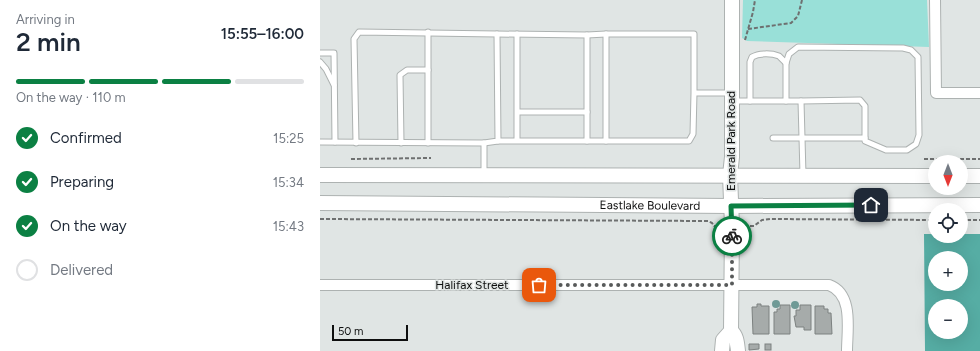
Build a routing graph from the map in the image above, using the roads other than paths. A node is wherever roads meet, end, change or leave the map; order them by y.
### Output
1 (732, 0) edge
2 (935, 0) edge
3 (428, 32) junction
4 (497, 34) junction
5 (517, 34) junction
6 (606, 34) junction
7 (587, 35) junction
8 (320, 53) edge
9 (320, 62) edge
10 (786, 63) junction
11 (428, 70) junction
12 (335, 86) junction
13 (694, 93) junction
14 (980, 93) edge
15 (732, 97) junction
16 (750, 101) junction
17 (786, 101) junction
18 (802, 101) junction
19 (518, 112) junction
20 (587, 112) junction
21 (773, 138) dead end
22 (802, 138) junction
23 (865, 138) junction
24 (517, 140) junction
25 (498, 141) junction
26 (587, 141) junction
27 (606, 141) junction
28 (320, 142) edge
29 (335, 142) junction
30 (356, 143) junction
31 (401, 143) junction
32 (428, 143) junction
33 (484, 143) junction
34 (320, 175) edge
35 (484, 175) junction
36 (730, 175) junction
37 (803, 176) junction
38 (928, 176) edge
39 (968, 176) edge
40 (980, 176) edge
41 (320, 203) edge
42 (980, 205) edge
43 (731, 206) junction
44 (320, 285) edge
45 (732, 285) junction
46 (732, 330) junction
47 (722, 351) edge
48 (738, 351) edge
49 (847, 351) edge

1 - 15 main road, Emerald Park Road
2 - 14 street
3 - 4 lane
3 - 11 lane
3 - 30 lane
4 - 5 lane
4 - 25 lane
5 - 7 lane
5 - 19 lane
6 - 7 lane
6 - 13 lane
6 - 27 lane
7 - 20 lane
8 - 12 lane
9 - 12 lane
10 - 16 lane
10 - 17 lane
10 - 23 lane
11 - 31 lane
11 - 32 lane
12 - 29 lane
13 - 15 lane
13 - 27 lane
15 - 16 lane
15 - 36 main road, Emerald Park Road
16 - 17 lane
17 - 18 lane
18 - 22 lane
18 - 23 lane
19 - 20 lane
19 - 24 lane
20 - 26 lane
21 - 22 lane
22 - 23 lane
22 - 37 lane
24 - 25 lane
24 - 26 lane
25 - 33 lane
26 - 27 lane
28 - 29 lane
29 - 30 lane
30 - 31 lane
31 - 32 lane
32 - 33 lane
33 - 35 lane
34 - 35 main road
35 - 36 main road
36 - 37 main road
36 - 43 main road, Emerald Park Road
37 - 38 main road
39 - 40 main road
41 - 43 main road, Eastlake Boulevard
42 - 43 main road, Eastlake Boulevard
43 - 45 main road, Emerald Park Road
44 - 45 street, Halifax Street
45 - 46 main road, Emerald Park Road
45 - 49 street, Halifax Street
46 - 47 main road
46 - 48 main road, Emerald Park Road

